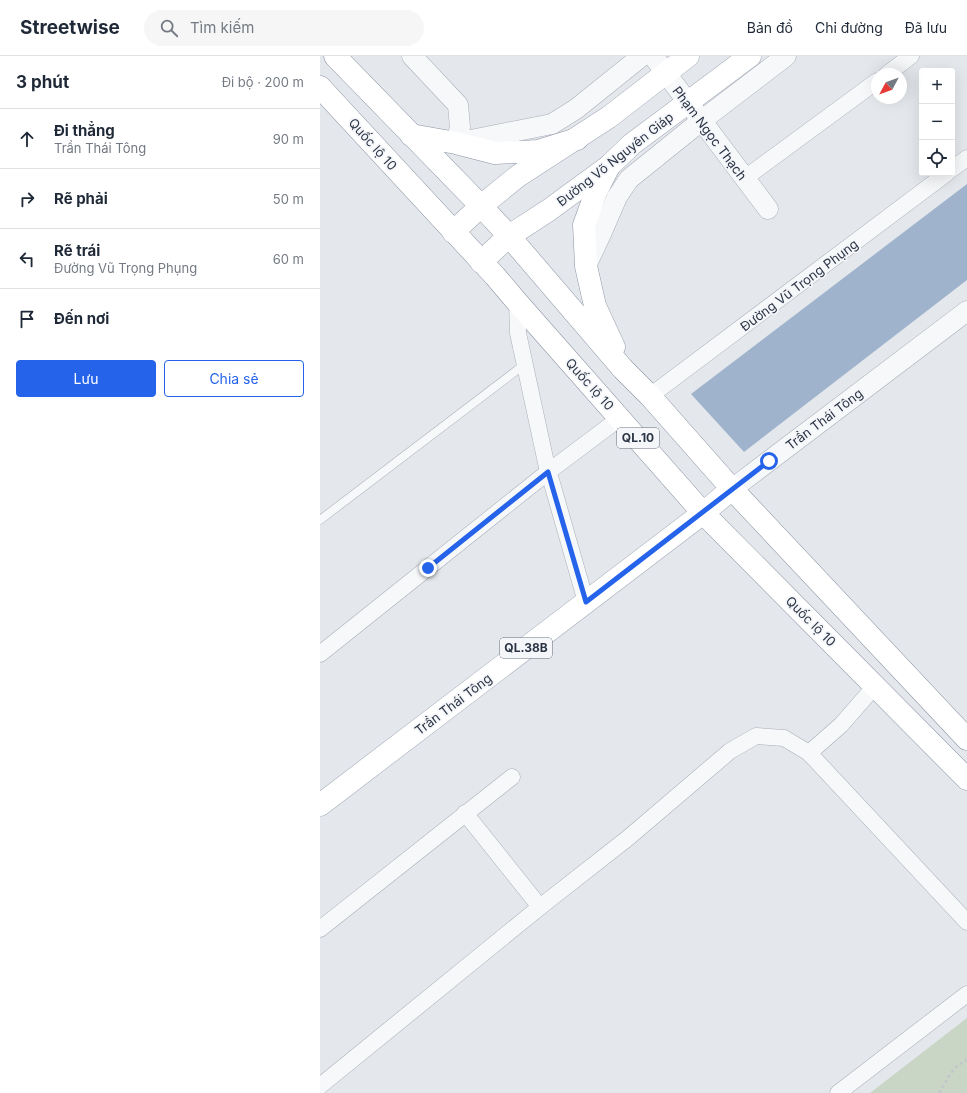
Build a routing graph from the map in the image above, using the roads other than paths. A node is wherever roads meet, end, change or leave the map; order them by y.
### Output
1 (335, 56) edge
2 (412, 56) edge
3 (642, 56) edge
4 (653, 56) edge
5 (688, 56) edge
6 (750, 56) edge
7 (786, 56) edge
8 (911, 56) edge
9 (895, 68) edge
10 (665, 74) junction
11 (871, 85) edge
12 (320, 87) edge
13 (688, 103) junction
14 (701, 121) junction
15 (411, 135) junction
16 (577, 139) junction
17 (456, 143) junction
18 (967, 158) edge
19 (609, 166) junction
20 (955, 167) edge
21 (943, 176) edge
22 (745, 178) junction
23 (481, 206) junction
24 (768, 209) dead end
25 (453, 232) junction
26 (509, 236) junction
27 (481, 262) junction
28 (586, 266) junction
29 (517, 302) junction
30 (967, 311) edge
31 (525, 364) junction
32 (623, 369) junction
33 (650, 396) junction
34 (620, 418) junction
35 (550, 476) junction
36 (732, 489) junction
37 (703, 512) junction
38 (320, 520) edge
39 (584, 597) junction
40 (320, 654) edge
41 (875, 686) junction
42 (967, 739) edge
43 (809, 753) junction
44 (512, 776) dead end
45 (967, 779) edge
46 (320, 805) edge
47 (465, 814) junction
48 (540, 908) junction
49 (967, 922) edge
50 (320, 929) edge
51 (967, 994) edge
52 (320, 1086) edge
53 (838, 1093) edge

1 - 15 main road, QL.10
2 - 17 street
3 - 17 street
4 - 10 street, Phạm Ngọc Thạch
5 - 10 main road
6 - 13 main road, Đường Võ Nguyên Giáp
7 - 14 street, Đường Võ Nguyên Giáp
8 - 9 street
10 - 13 street, Phạm Ngọc Thạch
10 - 16 main road
11 - 22 street
12 - 25 main road, Quốc lộ 10 / QL.10
13 - 14 street, Phạm Ngọc Thạch
13 - 19 main road, Đường Võ Nguyên Giáp
14 - 22 street, Phạm Ngọc Thạch
14 - 28 street, Đường Võ Nguyên Giáp
15 - 17 main road
15 - 23 main road, QL.10
16 - 17 main road
16 - 23 main road
18 - 20 street
19 - 26 main road, Đường Võ Nguyên Giáp
19 - 28 main road
21 - 33 street, Đường Vũ Trọng Phụng
22 - 24 street, Phạm Ngọc Thạch
23 - 25 main road
23 - 26 main road, QL.10
25 - 27 main road, Quốc lộ 10 / QL.10
26 - 27 main road, Đường Võ Nguyên Giáp
26 - 32 main road, QL.10
27 - 29 main road, Quốc lộ 10 / QL.10
28 - 32 main road
29 - 31 street
29 - 34 main road, Quốc lộ 10 / QL.10
30 - 36 street, Trần Thái Tông
31 - 35 street
31 - 38 lane
32 - 33 main road, QL.10
33 - 36 main road, QL.10
34 - 35 street
34 - 37 main road, Quốc lộ 10 / QL.10
35 - 39 street
35 - 40 street
36 - 37 main road, Trần Thái Tông / QL.38B
36 - 42 main road, QL.10
37 - 39 main road, Trần Thái Tông / QL.38B
37 - 41 main road, Quốc lộ 10 / QL.10
39 - 46 main road, Trần Thái Tông / QL.38B
41 - 43 street
41 - 45 main road, Quốc lộ 10 / QL.10
43 - 48 street
43 - 49 street
44 - 47 street
47 - 48 street
47 - 50 street
48 - 52 street
51 - 53 street

